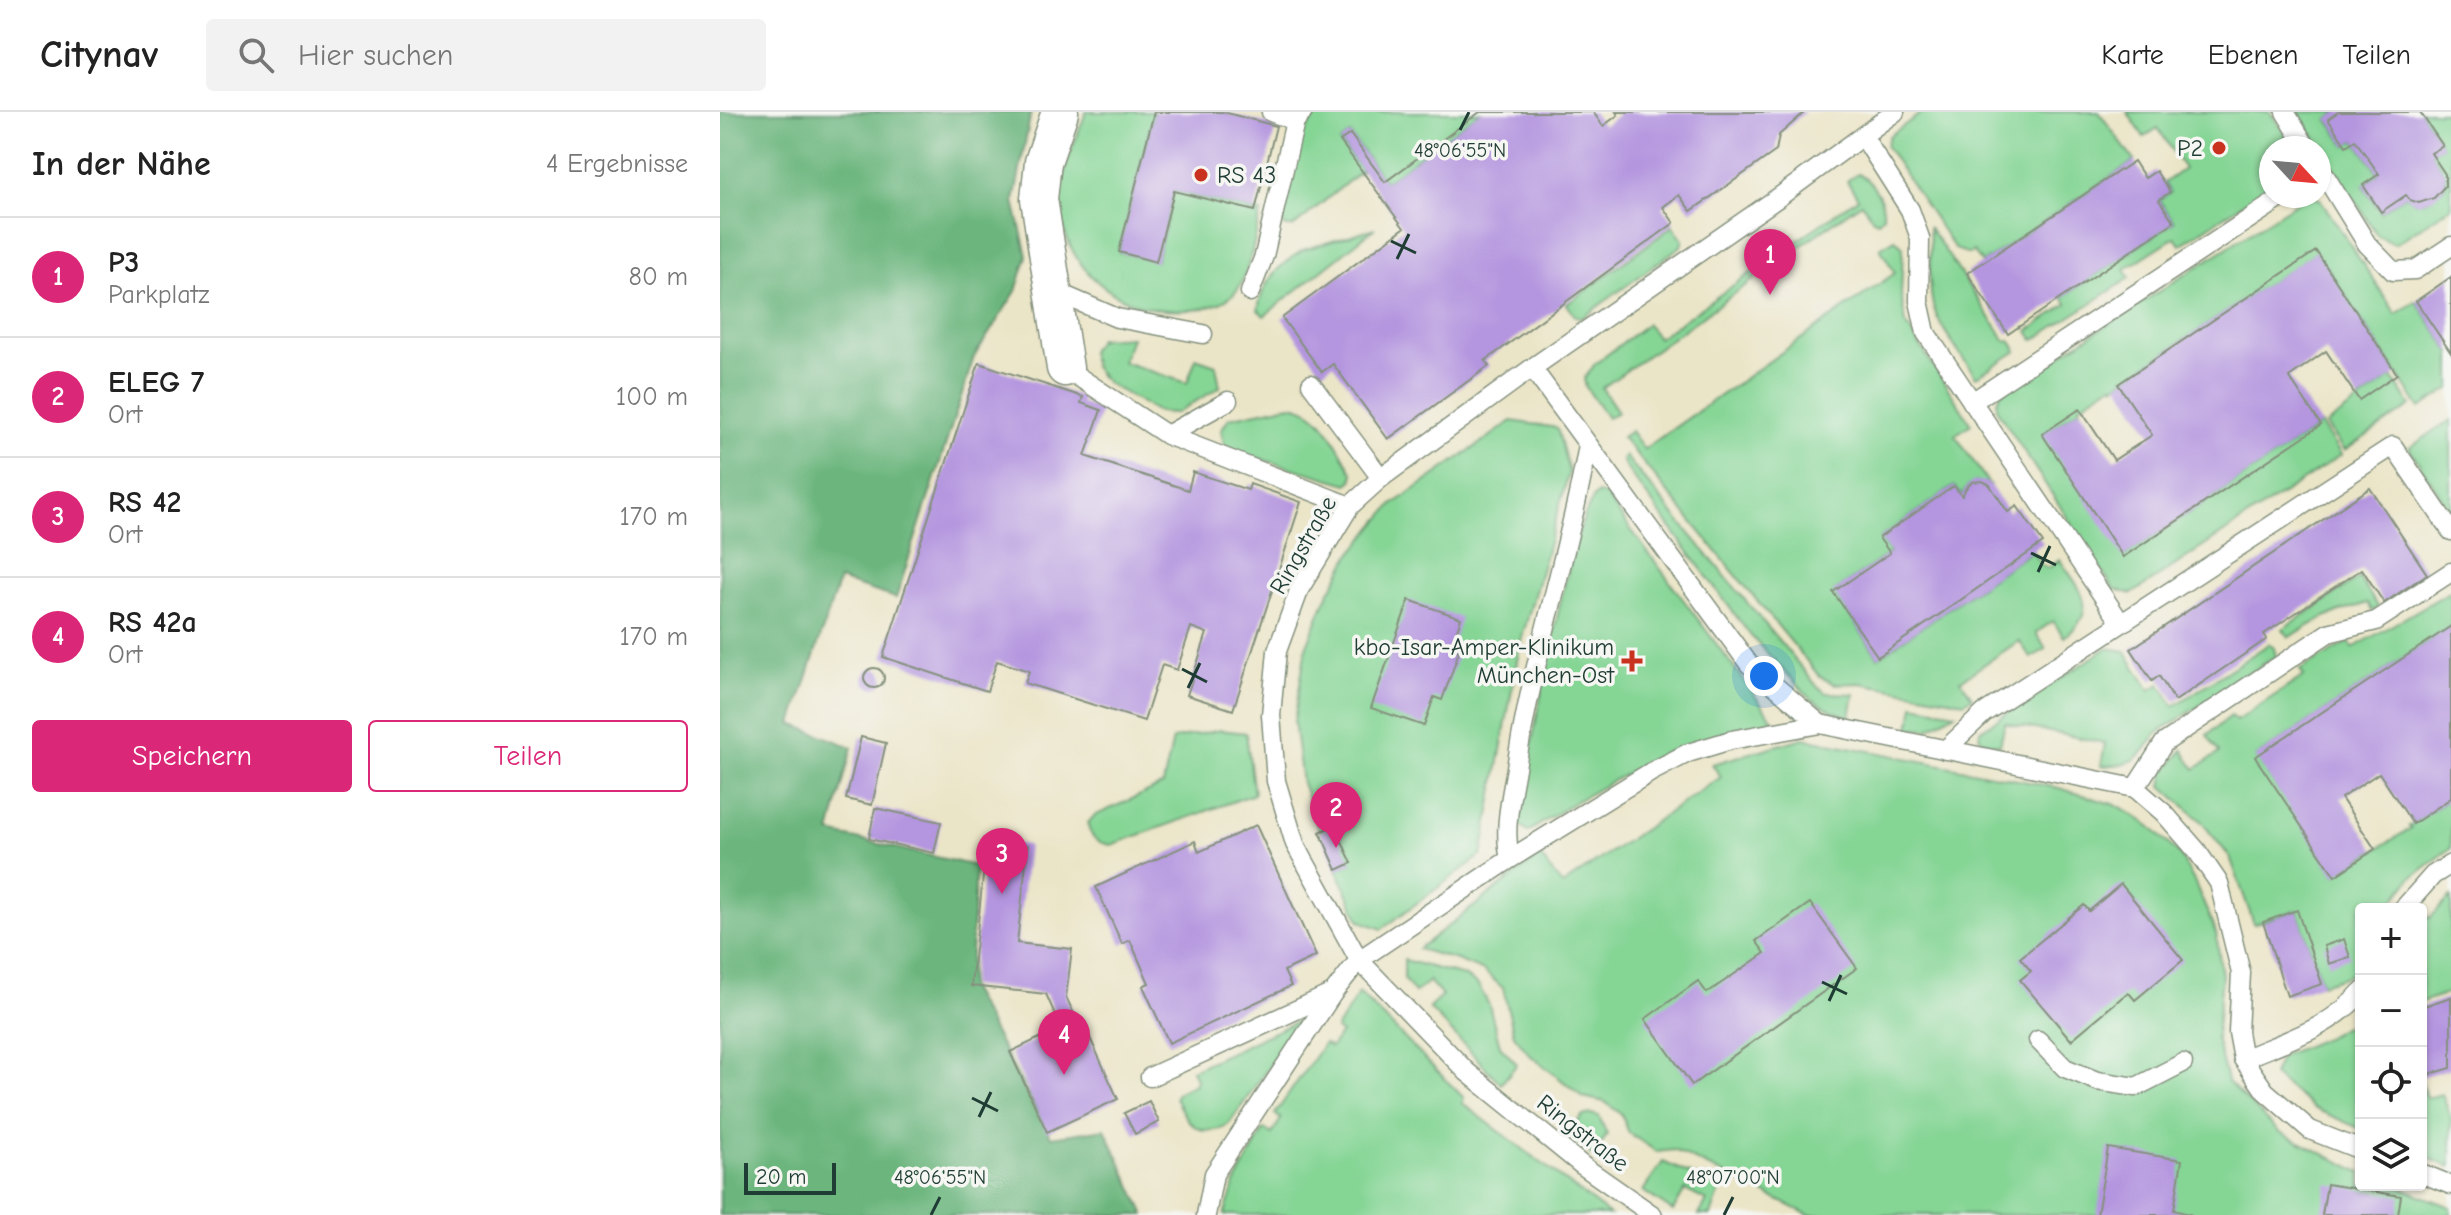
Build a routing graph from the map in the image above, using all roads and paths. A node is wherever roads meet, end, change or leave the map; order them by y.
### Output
1 (1060, 112) edge
2 (1271, 112) edge
3 (1895, 112) edge
4 (2285, 112) edge
5 (1299, 116) edge
6 (1863, 136) junction
7 (2300, 136) edge
8 (2331, 187) edge
9 (2266, 208) edge
10 (2451, 246) edge
11 (1052, 290) junction
12 (1250, 292) dead end
13 (1203, 334) dead end
14 (1065, 368) joint
15 (1532, 368) junction
16 (1311, 384) dead end
17 (1228, 401) dead end
18 (1972, 402) junction
19 (1167, 435) junction
20 (1588, 445) junction
21 (1381, 478) junction
22 (1350, 506) junction
23 (2451, 531) edge
24 (2451, 572) edge
25 (2121, 623) junction
26 (1820, 724) junction
27 (1945, 750) junction
28 (2135, 788) junction
29 (1510, 859) junction
30 (2451, 864) edge
31 (2408, 903) edge
32 (1359, 960) junction
33 (1333, 993) junction
34 (2355, 999) edge
35 (2038, 1040) dead end
36 (2243, 1059) junction
37 (2183, 1063) dead end
38 (1150, 1077) dead end
39 (2355, 1148) edge
40 (2427, 1175) edge
41 (2451, 1185) edge
42 (1206, 1215) edge
43 (1653, 1215) edge

1 - 11 street
2 - 5 lane
3 - 6 lane, Ringstraße
4 - 7 lane
5 - 12 lane
6 - 15 lane, Ringstraße
6 - 18 lane
8 - 10 lane
9 - 18 lane
11 - 13 lane
11 - 14 street
14 - 19 lane
15 - 20 lane
15 - 21 lane, Ringstraße
16 - 21 lane
17 - 19 lane
18 - 25 lane
19 - 22 lane
20 - 26 lane
20 - 29 lane
21 - 22 lane, Ringstraße
22 - 32 lane, Ringstraße
23 - 25 lane
24 - 28 lane
25 - 27 lane
26 - 27 lane
26 - 29 lane
27 - 28 lane
28 - 36 lane
29 - 32 lane
30 - 31 lane
32 - 33 lane
32 - 43 lane, Ringstraße
33 - 38 lane
33 - 42 lane
34 - 36 lane
35 - 37 lane
36 - 39 lane
40 - 41 lane

